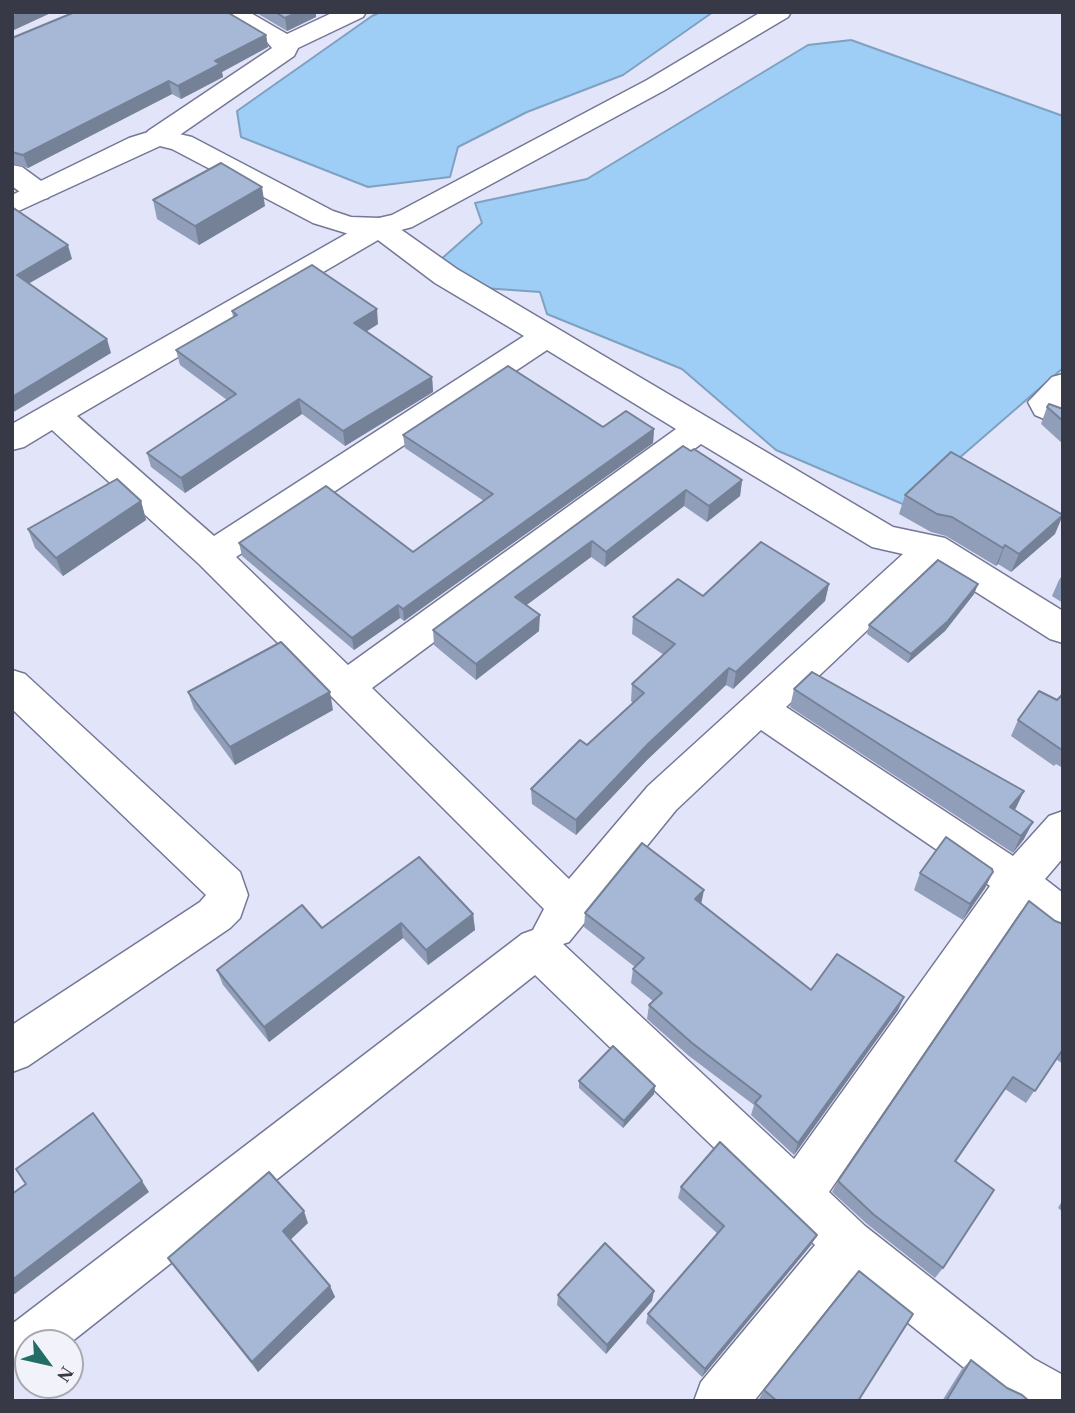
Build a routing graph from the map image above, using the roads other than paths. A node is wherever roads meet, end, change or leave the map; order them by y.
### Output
1 (230, 12) edge
2 (354, 12) edge
3 (779, 12) edge
4 (285, 44) junction
5 (158, 138) junction
6 (12, 173) edge
7 (38, 192) junction
8 (12, 206) edge
9 (379, 227) junction
10 (546, 336) junction
11 (1063, 386) edge
12 (55, 415) junction
13 (1063, 416) edge
14 (700, 428) junction
15 (12, 439) edge
16 (933, 547) junction
17 (212, 555) junction
18 (1063, 629) edge
19 (12, 685) edge
20 (346, 687) junction
21 (757, 708) junction
22 (1063, 828) edge
23 (1017, 882) junction
24 (570, 907) junction
25 (1063, 919) edge
26 (537, 948) junction
27 (12, 1051) edge
28 (798, 1195) junction
29 (848, 1243) junction
30 (46, 1329) edge
31 (720, 1401) edge
32 (1058, 1401) edge

1 - 4 street
2 - 4 street
3 - 9 street
4 - 5 street
5 - 7 street
5 - 9 street
6 - 7 street
7 - 8 street
9 - 10 street
9 - 12 street
10 - 14 street
10 - 17 street
11 - 13 street
12 - 15 street
12 - 17 street
14 - 16 street
14 - 20 street
16 - 18 street
16 - 21 street
17 - 20 street
19 - 27 street
20 - 24 street
21 - 23 street
21 - 24 street
22 - 23 street
23 - 25 street
23 - 28 street
24 - 26 street
26 - 28 street
26 - 30 street
28 - 29 street
29 - 31 street
29 - 32 street

